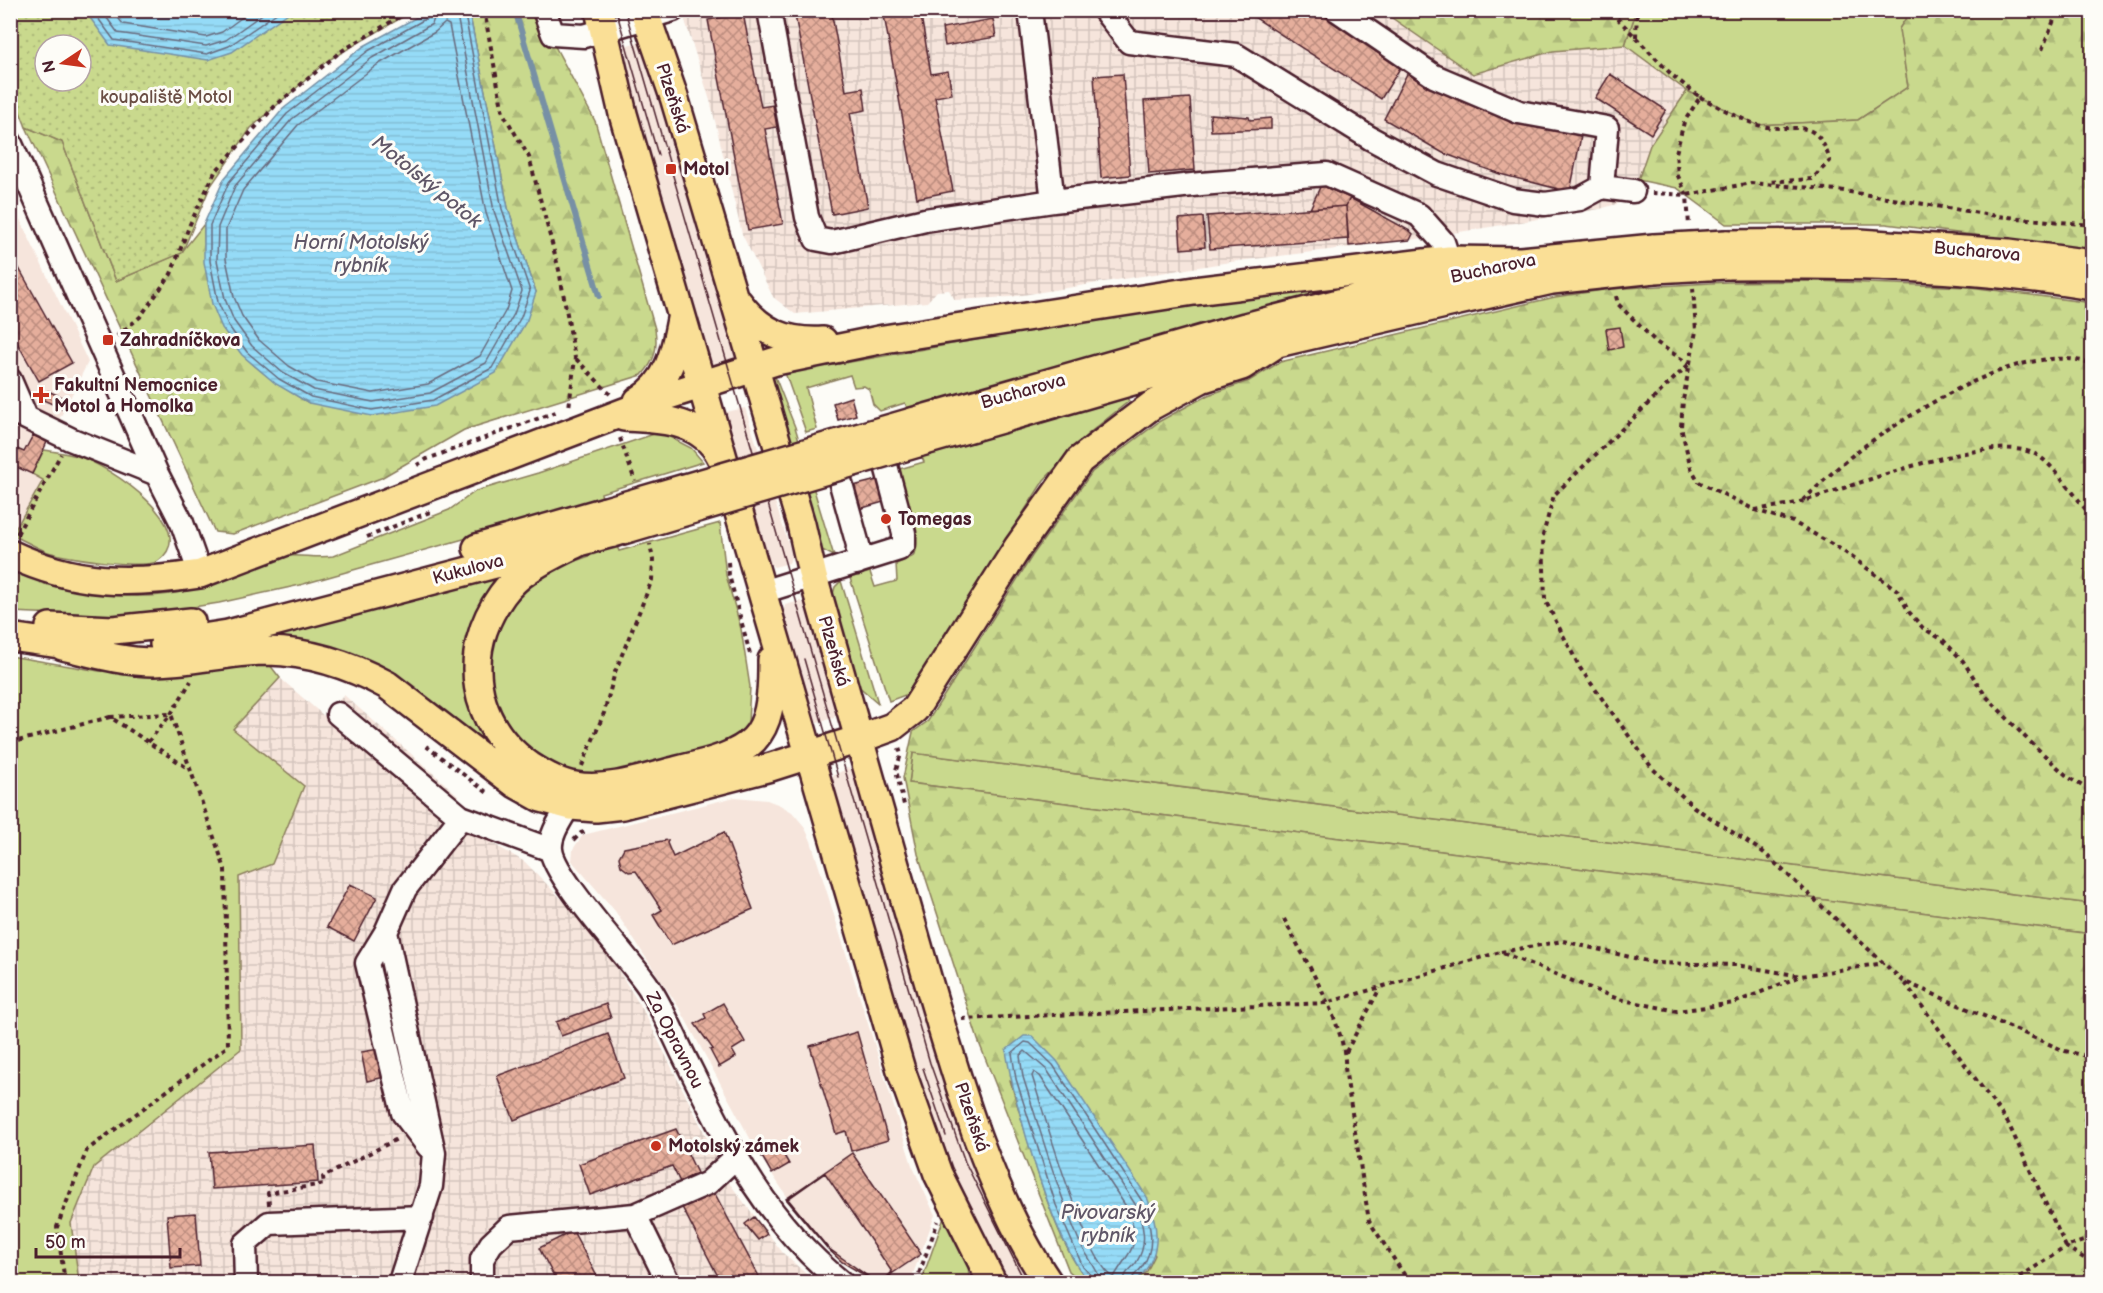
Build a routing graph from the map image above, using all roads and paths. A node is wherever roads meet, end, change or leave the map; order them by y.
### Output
1 (411, 10) edge
2 (484, 10) edge
3 (544, 10) edge
4 (673, 10) edge
5 (769, 10) edge
6 (1030, 10) edge
7 (1104, 10) edge
8 (1337, 10) edge
9 (1614, 10) edge
10 (1637, 10) edge
11 (1948, 10) edge
12 (1965, 10) edge
13 (2058, 10) edge
14 (645, 14) edge
15 (602, 21) edge
16 (1636, 37) junction
17 (2042, 50) dead end
18 (1700, 97) junction
19 (10, 142) edge
20 (1751, 183) junction
21 (1602, 187) junction
22 (1633, 191) joint
23 (1687, 195) junction
24 (1053, 201) junction
25 (2092, 225) edge
26 (1726, 255) junction
27 (1654, 259) junction
28 (1449, 260) junction
29 (1521, 261) junction
30 (2092, 264) edge
31 (1609, 272) junction
32 (2092, 285) edge
33 (731, 291) junction
34 (682, 314) junction
35 (114, 338) dead end
36 (884, 339) junction
37 (1273, 345) junction
38 (575, 358) junction
39 (1689, 364) junction
40 (2092, 364) edge
41 (754, 369) junction
42 (10, 380) edge
43 (702, 385) junction
44 (579, 405) dead end
45 (569, 408) junction
46 (612, 408) junction
47 (18, 414) edge
48 (915, 432) junction
49 (70, 439) junction
50 (727, 469) junction
51 (410, 470) dead end
52 (158, 474) junction
53 (635, 480) dead end
54 (1800, 502) junction
55 (1755, 510) junction
56 (2092, 518) edge
57 (609, 522) junction
58 (579, 542) junction
59 (12, 547) edge
60 (652, 553) dead end
61 (857, 563) junction
62 (200, 574) junction
63 (813, 577) junction
64 (762, 592) junction
65 (13, 628) edge
66 (772, 629) junction
67 (63, 646) junction
68 (193, 679) dead end
69 (171, 714) junction
70 (338, 714) dead end
71 (110, 717) junction
72 (859, 739) junction
73 (148, 742) junction
74 (10, 743) edge
75 (807, 754) junction
76 (191, 769) junction
77 (2092, 792) edge
78 (574, 797) junction
79 (461, 817) junction
80 (551, 850) junction
81 (1284, 919) dead end
82 (386, 932) junction
83 (1500, 952) junction
84 (1885, 963) junction
85 (1801, 976) junction
86 (1904, 981) junction
87 (1380, 988) junction
88 (1326, 1003) junction
89 (955, 1019) dead end
90 (1346, 1053) junction
91 (2092, 1057) edge
92 (416, 1130) junction
93 (434, 1153) junction
94 (735, 1158) junction
95 (635, 1215) junction
96 (422, 1217) junction
97 (269, 1223) junction
98 (2092, 1238) edge
99 (2066, 1247) junction
100 (2092, 1263) edge
101 (984, 1276) edge
102 (65, 1282) edge
103 (246, 1282) edge
104 (400, 1282) edge
105 (482, 1282) edge
106 (668, 1282) edge
107 (841, 1282) edge
108 (1048, 1282) edge
109 (1409, 1282) edge
110 (2012, 1282) edge

1 - 35 path
2 - 38 path
3 - 15 street
4 - 14 street
5 - 24 street
6 - 24 street
7 - 21 street
8 - 21 street
9 - 16 path
10 - 16 path
11 - 12 path
13 - 17 path
14 - 15 street
14 - 33 main road, Plzeňská
15 - 34 main road
16 - 18 path
18 - 20 path
18 - 23 path
19 - 52 street
20 - 23 path
20 - 25 path
21 - 22 street
22 - 23 path
24 - 28 street
26 - 27 main road, Bucharova, bridge
26 - 30 main road, Bucharova
26 - 32 main road, Bucharova
27 - 29 main road, Bucharova
27 - 31 main road, Bucharova
28 - 29 main road
28 - 36 main road
29 - 48 main road, Bucharova
31 - 37 main road, Bucharova
31 - 39 path
33 - 36 main road
33 - 41 main road, Plzeňská
34 - 43 main road
34 - 46 main road
36 - 41 main road
37 - 48 main road, Bucharova
37 - 72 main road
38 - 45 path
38 - 46 path
39 - 55 path
39 - 84 path
40 - 54 path
41 - 43 main road
41 - 63 main road, Plzeňská
42 - 47 street
43 - 46 main road
43 - 50 main road
44 - 45 path
45 - 51 path
46 - 50 main road
46 - 53 path
46 - 62 main road
47 - 49 street
48 - 57 main road, Kukulova, bridge
49 - 52 street
49 - 59 path
50 - 64 main road
52 - 62 street
54 - 55 path
54 - 56 path
55 - 77 path
57 - 58 main road, Kukulova
57 - 65 main road, Kukulova
58 - 67 main road, Kukulova
58 - 78 main road
59 - 62 main road
60 - 78 path
61 - 61 street
61 - 63 street
63 - 64 street
63 - 72 main road, Plzeňská
64 - 66 main road
65 - 67 main road, Kukulova
66 - 75 main road
66 - 78 main road
67 - 78 main road
68 - 69 path
69 - 71 path
69 - 73 path
69 - 76 path
70 - 79 street
71 - 73 path
71 - 74 path
72 - 75 main road
72 - 108 main road, Plzeňská
73 - 76 path
75 - 78 main road
75 - 101 main road
76 - 102 path
78 - 80 street
79 - 80 street
79 - 82 street
80 - 94 street, Za Opravnou
81 - 88 path
82 - 92 street
82 - 93 street
83 - 85 path
83 - 85 path
83 - 87 path
84 - 85 path
84 - 86 path
86 - 91 path
86 - 99 path
87 - 88 path
87 - 90 path
88 - 89 path
88 - 90 path
90 - 109 path
92 - 93 street
92 - 97 path
93 - 96 street
94 - 95 street
94 - 107 street, Za Opravnou
95 - 105 street
95 - 106 street
96 - 97 street
96 - 104 street
97 - 103 street
98 - 99 path
99 - 100 path
99 - 110 path

